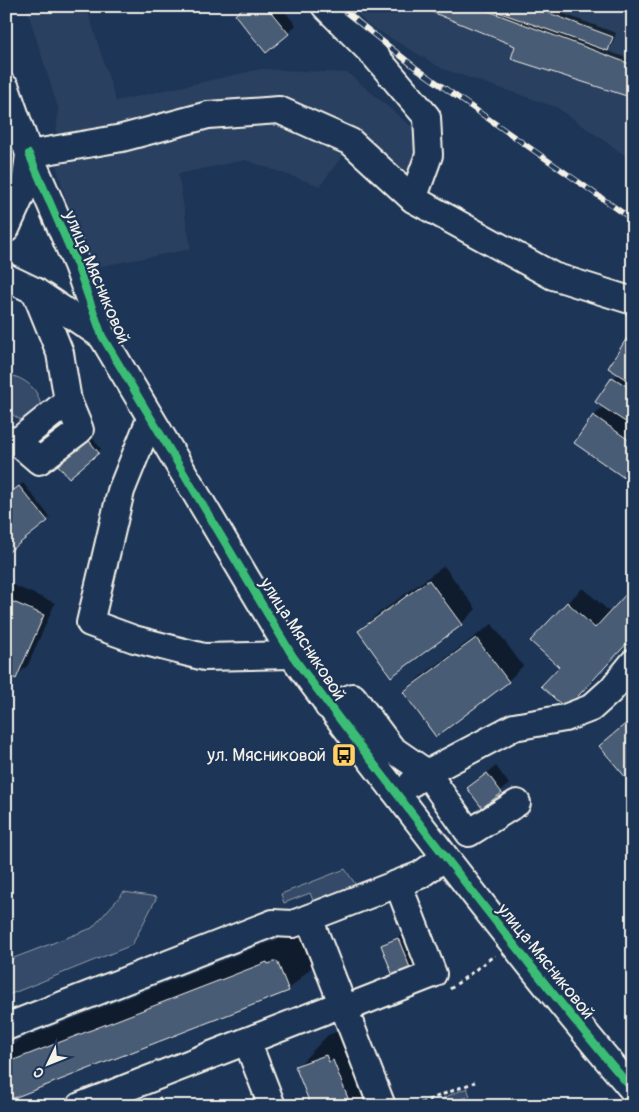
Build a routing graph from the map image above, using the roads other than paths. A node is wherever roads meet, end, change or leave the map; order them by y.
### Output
1 (325, 6) edge
2 (6, 88) edge
3 (29, 154) junction
4 (413, 199) junction
5 (6, 229) edge
6 (6, 277) edge
7 (35, 291) junction
8 (633, 300) edge
9 (102, 336) junction
10 (150, 419) junction
11 (12, 441) edge
12 (292, 655) junction
13 (633, 663) edge
14 (328, 706) junction
15 (427, 772) junction
16 (397, 794) junction
17 (517, 803) dead end
18 (444, 858) junction
19 (398, 884) junction
20 (309, 918) junction
21 (343, 1006) junction
22 (6, 1026) edge
23 (247, 1041) junction
24 (633, 1090) edge
25 (80, 1106) edge
26 (272, 1106) edge
27 (382, 1106) edge

1 - 4 street
2 - 3 street, улица Мясниковой
3 - 4 street
3 - 5 street, улица Мясниковой
3 - 9 street, улица Мясниковой
4 - 8 street
6 - 7 street
7 - 9 street
7 - 11 street
9 - 10 street, улица Мясниковой
10 - 12 street, улица Мясниковой
10 - 12 street
12 - 14 street, улица Мясниковой
13 - 15 street
14 - 15 street
14 - 16 street, улица Мясниковой
15 - 16 street
15 - 17 street
16 - 18 street, улица Мясниковой
18 - 19 street
18 - 24 street, улица Мясниковой
19 - 20 street
19 - 21 street
20 - 21 street
20 - 22 street
21 - 23 street
21 - 27 street
23 - 25 street
23 - 26 street

